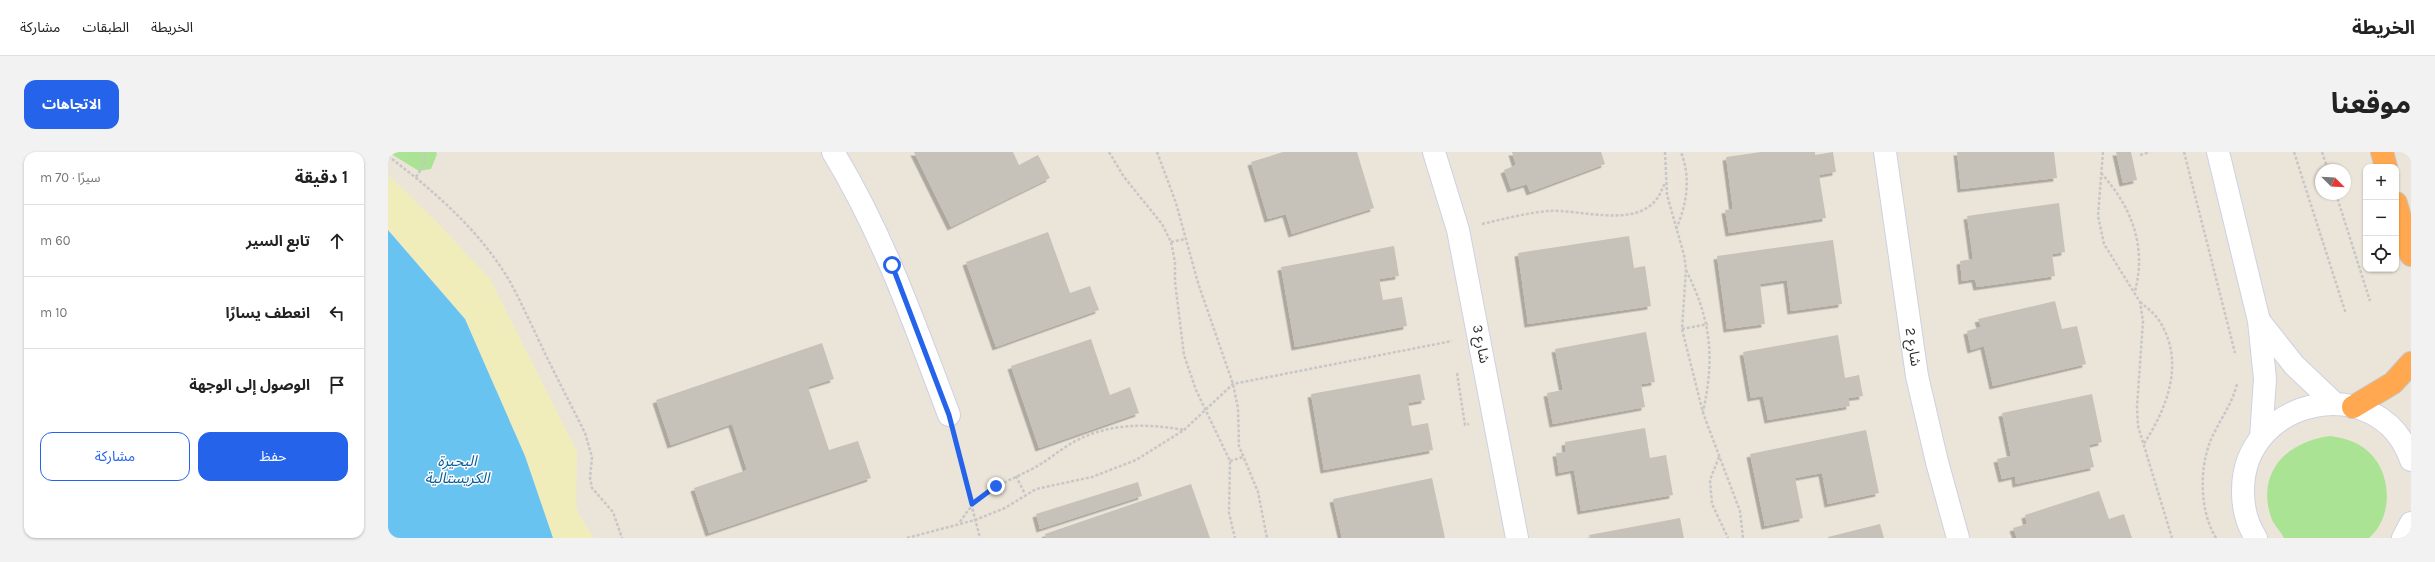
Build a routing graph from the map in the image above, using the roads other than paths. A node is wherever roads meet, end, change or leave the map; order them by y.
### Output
1 (833, 152) edge
2 (1434, 152) edge
3 (1885, 152) edge
4 (2218, 152) edge
5 (2382, 152) edge
6 (2385, 164) edge
7 (2399, 213) edge
8 (2411, 255) edge
9 (2259, 321) junction
10 (2411, 363) edge
11 (2344, 405) junction
12 (949, 415) road end
13 (2261, 437) junction
14 (2411, 460) edge
15 (2411, 522) edge
16 (1517, 538) edge
17 (1958, 538) edge
18 (2256, 538) edge
19 (2403, 538) edge

1 - 12 street
2 - 16 street, شارع 3
3 - 17 street, شارع 2
4 - 9 street
5 - 6 highway
7 - 8 highway
9 - 11 street
9 - 13 street
10 - 11 highway
11 - 13 street
11 - 14 street
13 - 18 street
15 - 19 street

